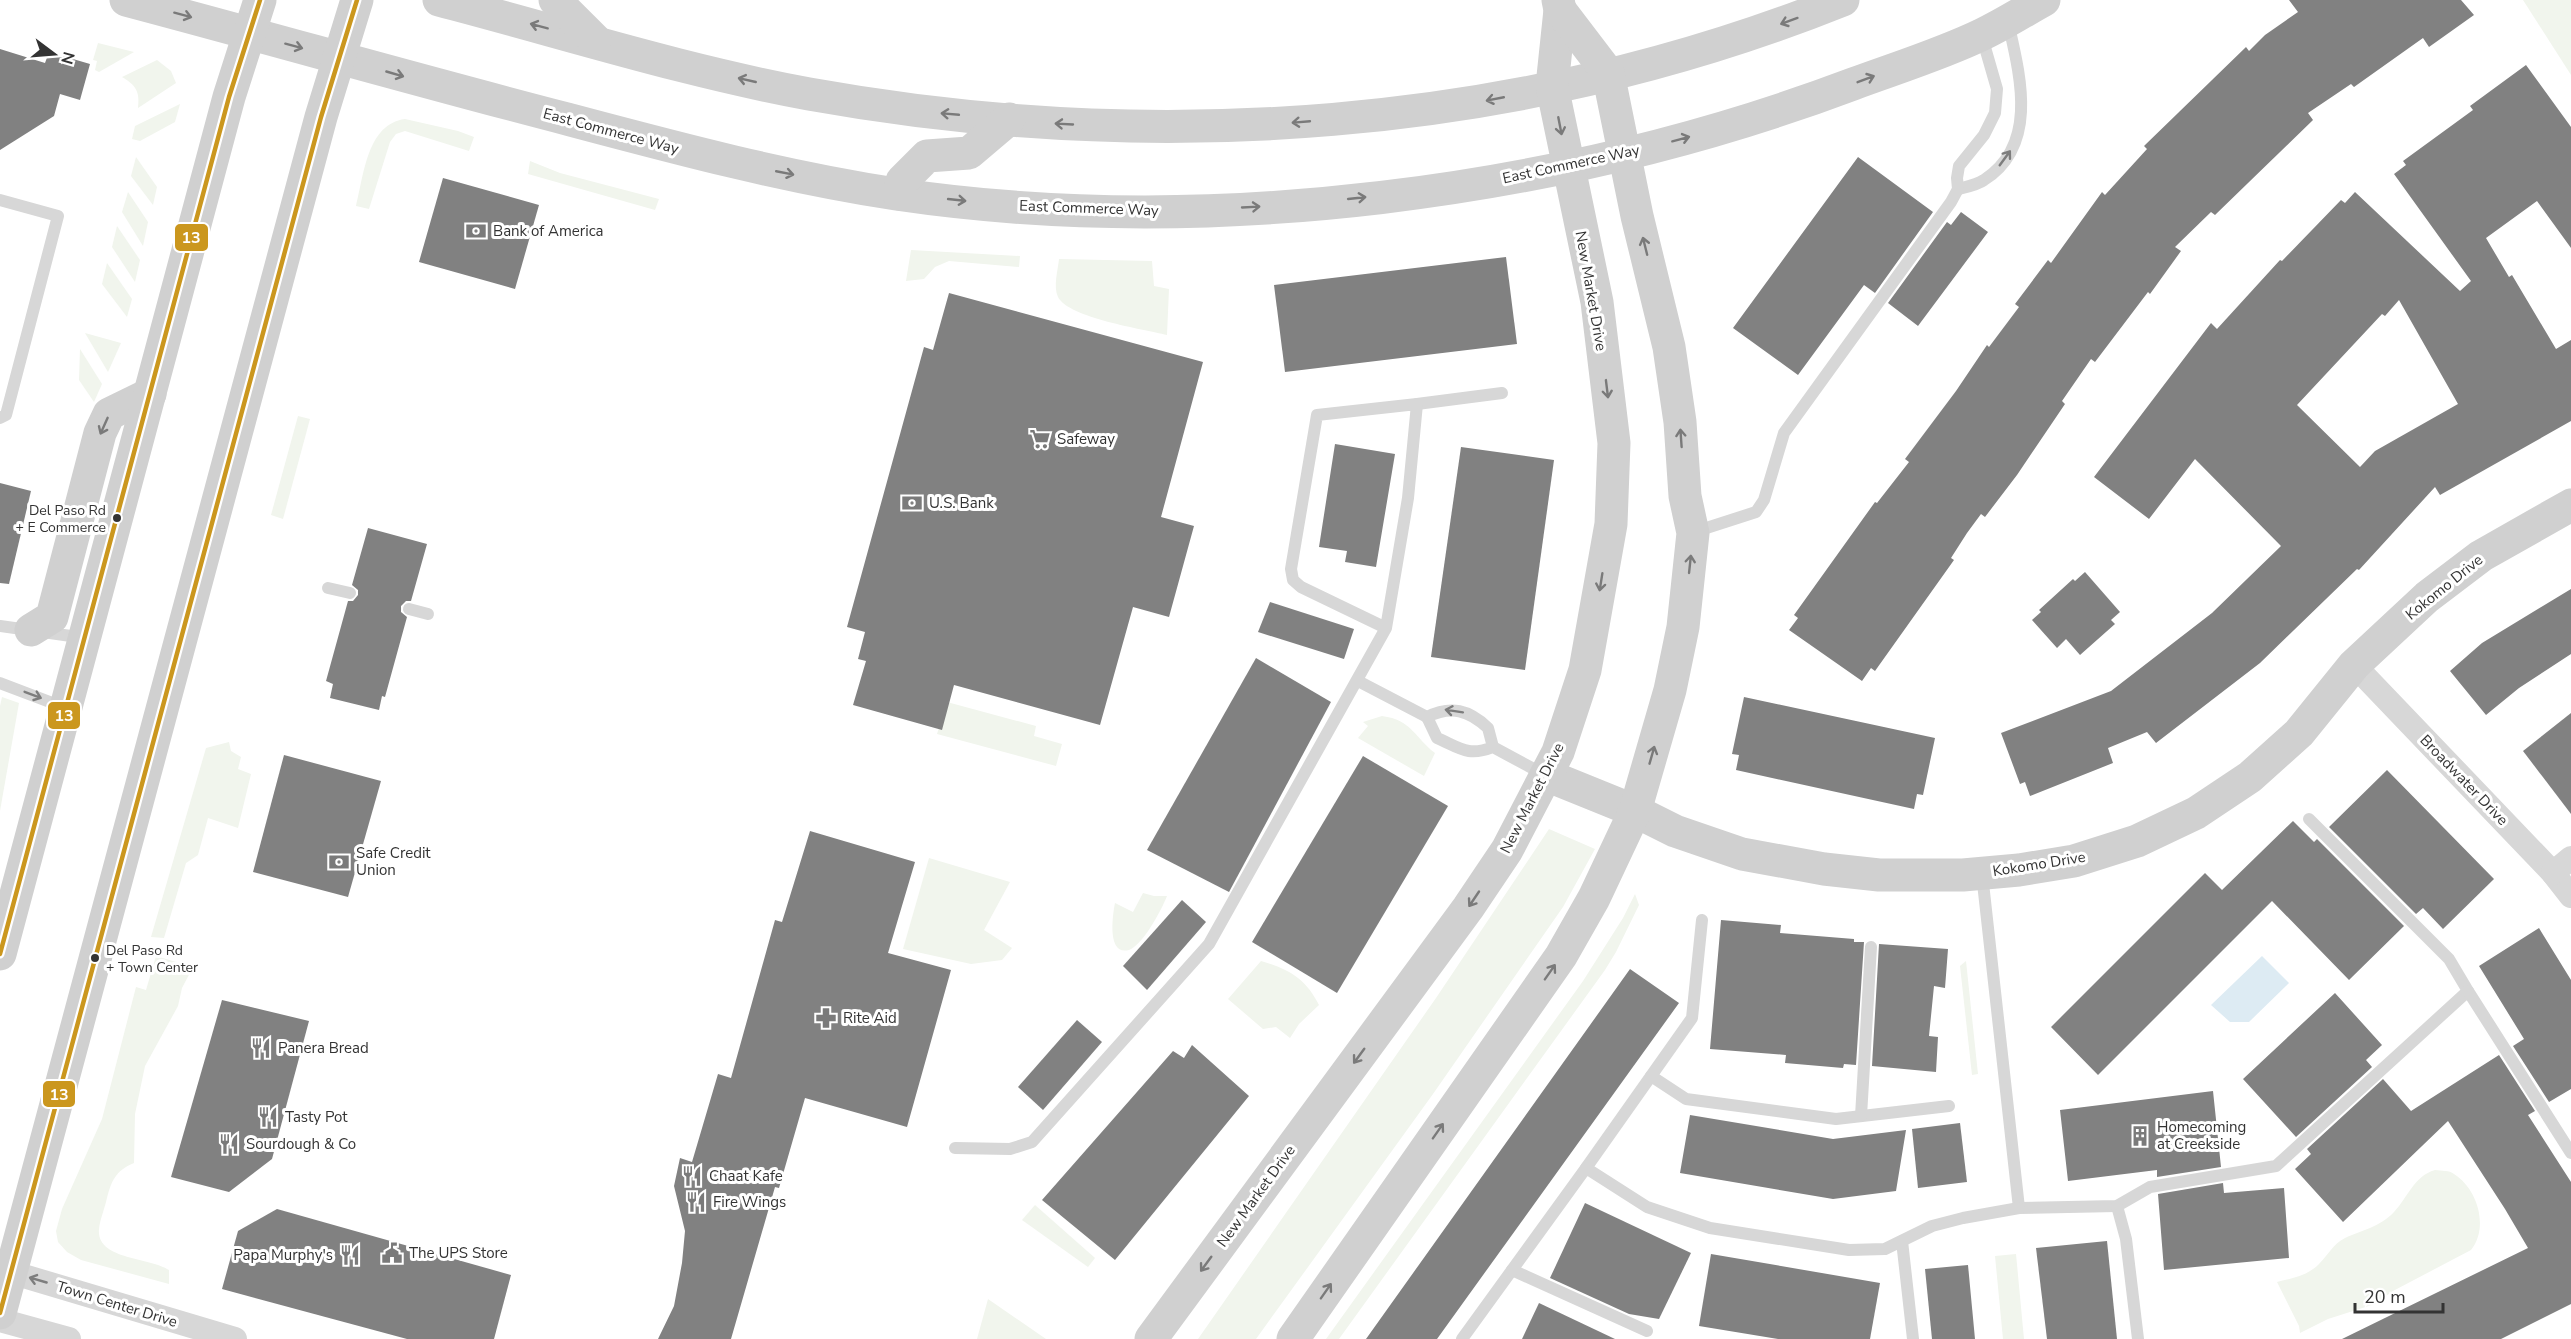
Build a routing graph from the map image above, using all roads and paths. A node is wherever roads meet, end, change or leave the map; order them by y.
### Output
1 (126, 0) edge
2 (260, 0) edge
3 (357, 0) edge
4 (439, 0) edge
5 (555, 0) edge
6 (1843, 0) edge
7 (2044, 0) edge
8 (1559, 5) edge
9 (1995, 28) junction
10 (249, 34) junction
11 (596, 41) junction
12 (339, 58) junction
13 (1608, 73) junction
14 (1552, 86) junction
15 (1009, 119) junction
16 (1624, 153) junction
17 (1568, 166) junction
18 (1958, 189) junction
19 (899, 194) junction
20 (0, 200) edge
21 (1502, 393) dead end
22 (150, 394) junction
23 (1417, 404) junction
24 (0, 418) edge
25 (2571, 505) edge
26 (1693, 533) junction
27 (328, 588) dead end
28 (350, 593) dead end
29 (409, 609) dead end
30 (428, 614) dead end
31 (16, 628) edge
32 (1386, 628) junction
33 (86, 638) junction
34 (2354, 665) junction
35 (1358, 681) junction
36 (0, 683) edge
37 (67, 708) junction
38 (1427, 717) junction
39 (1493, 747) junction
40 (1546, 775) junction
41 (1635, 811) junction
42 (2310, 819) dead end
43 (2562, 866) edge
44 (1982, 873) junction
45 (2571, 896) edge
46 (1702, 920) dead end
47 (1, 947) edge
48 (1870, 947) dead end
49 (2468, 991) junction
50 (1651, 1076) junction
51 (1949, 1106) dead end
52 (1861, 1116) junction
53 (955, 1148) dead end
54 (2571, 1153) edge
55 (1586, 1168) junction
56 (2117, 1206) junction
57 (2019, 1208) junction
58 (1902, 1241) junction
59 (1512, 1270) junction
60 (6, 1271) edge
61 (0, 1313) edge
62 (0, 1320) edge
63 (1647, 1331) dead end
64 (69, 1339) edge
65 (235, 1339) edge
66 (1151, 1339) edge
67 (1293, 1339) edge
68 (1462, 1339) edge
69 (1913, 1339) edge
70 (2138, 1339) edge

1 -> 10 main road, East Commerce Way
2 - 10 main road
3 - 12 main road
11 -> 4 main road
5 - 11 main road
6 -> 13 main road
7 - 9 main road, East Commerce Way
8 - 13 main road, New Market Drive
8 - 14 main road, New Market Drive
16 -> 9 main road, East Commerce Way
9 - 18 lane
18 -> 9 lane
10 -> 12 main road, East Commerce Way
10 - 22 main road
15 -> 11 main road
12 -> 19 main road, East Commerce Way
12 - 60 main road
13 - 14 main road
13 - 16 main road, New Market Drive
14 -> 15 main road
14 -> 17 main road, New Market Drive
15 - 19 main road
16 - 17 main road, East Commerce Way
26 -> 16 main road, New Market Drive
19 -> 17 main road, East Commerce Way
17 -> 40 main road, New Market Drive
18 - 26 lane
20 - 24 lane
21 - 23 lane
22 -> 31 main road
22 - 33 main road
23 - 32 lane
23 - 32 lane
25 - 34 main road, Kokomo Drive
41 -> 26 main road, New Market Drive
27 - 28 lane
29 - 30 lane
31 - 33 lane
32 - 35 lane
33 - 37 main road
34 - 43 street, Broadwater Drive
34 - 44 main road, Kokomo Drive
35 - 38 lane
35 - 53 lane
36 -> 37 lane
37 - 47 main road
38 - 39 lane
39 -> 38 lane
39 - 40 lane
40 - 41 main road, Kokomo Drive
40 -> 66 main road, New Market Drive
41 - 44 main road, Kokomo Drive
67 -> 41 main road, New Market Drive
42 - 49 lane
43 - 45 street, Broadwater Drive
44 - 57 lane
46 - 50 lane
48 - 52 lane
49 - 54 lane
49 - 56 lane
50 - 52 lane
50 - 55 lane
51 - 52 lane
55 - 58 lane
55 - 59 lane
56 - 57 lane
56 - 70 lane
57 - 58 lane
58 - 69 lane
59 - 63 lane
59 - 68 lane
60 - 61 main road
65 -> 60 street, Town Center Drive
62 - 64 street

